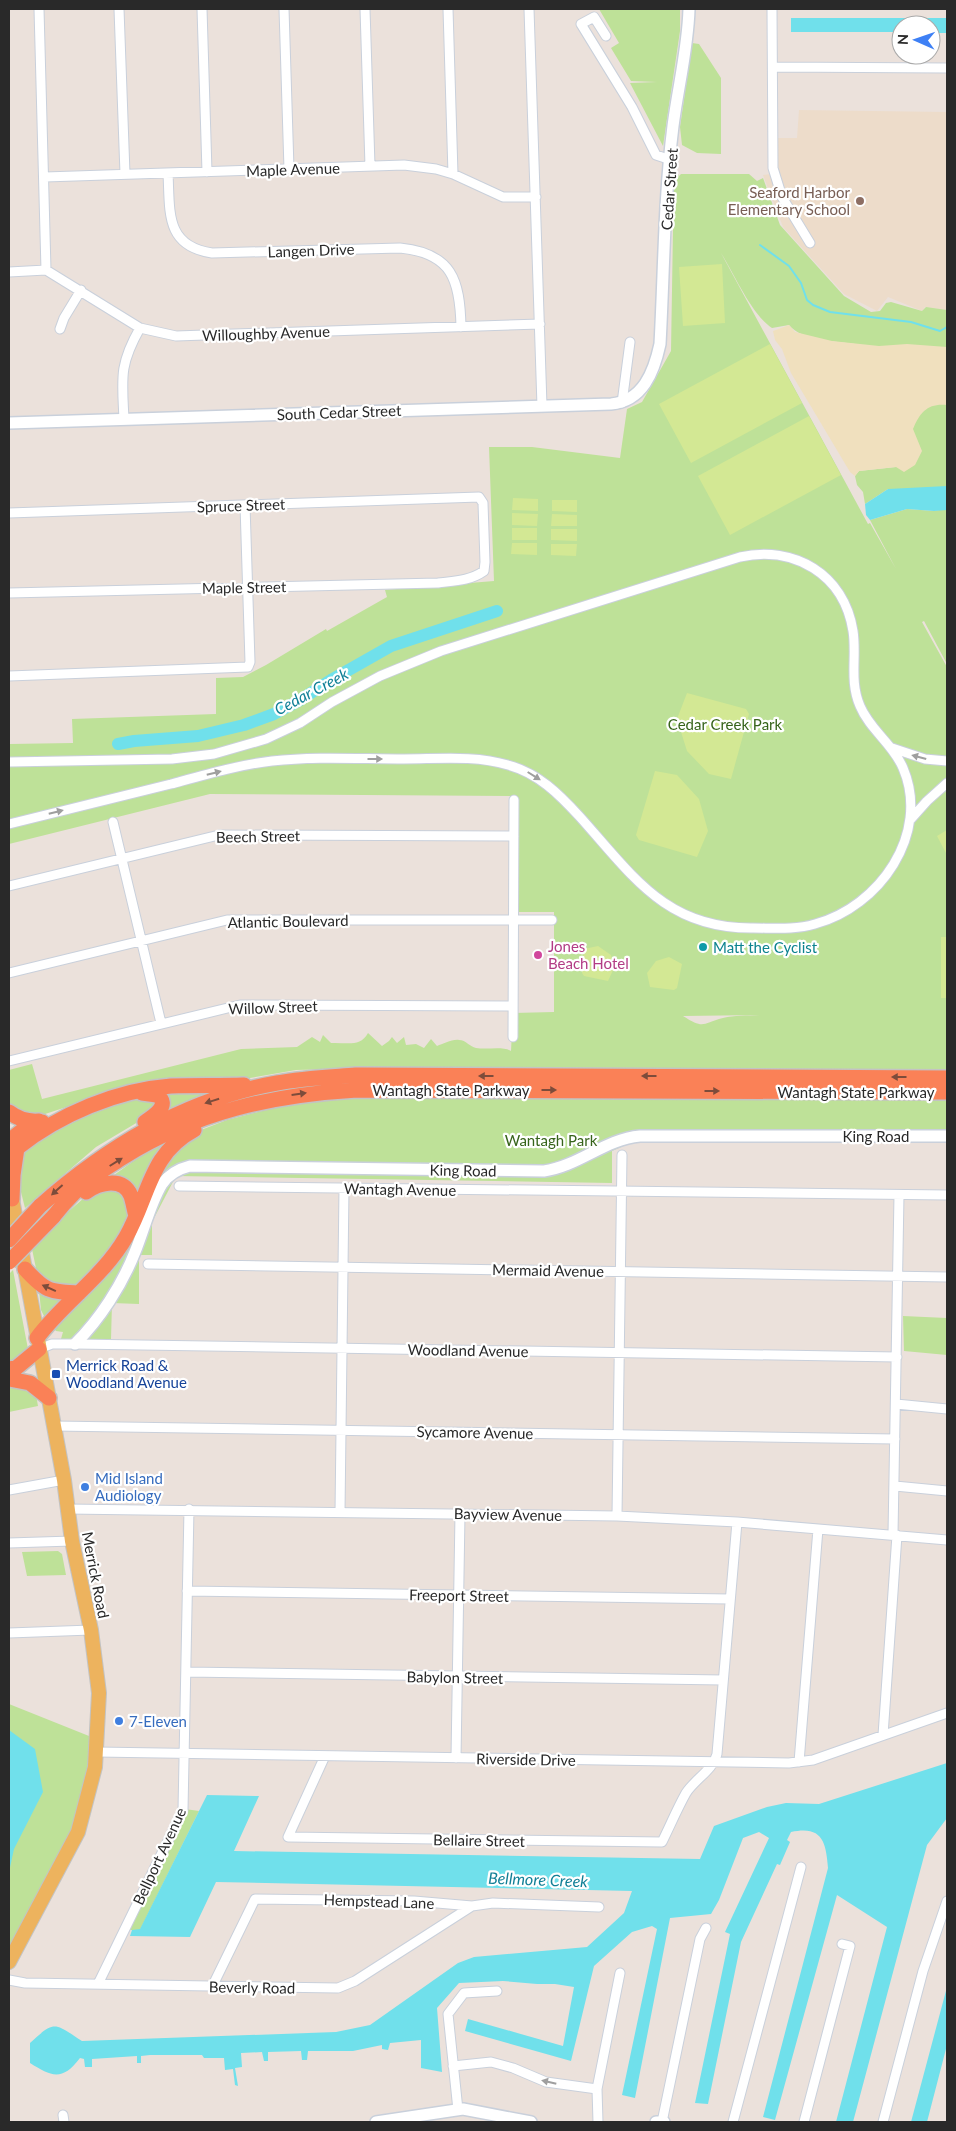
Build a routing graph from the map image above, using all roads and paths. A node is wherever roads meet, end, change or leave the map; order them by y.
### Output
1 (39, 9) edge
2 (119, 9) edge
3 (202, 9) edge
4 (284, 9) edge
5 (366, 9) edge
6 (448, 9) edge
7 (529, 9) edge
8 (689, 9) edge
9 (772, 9) edge
10 (606, 36) dead end
11 (773, 67) junction
12 (947, 68) edge
13 (671, 160) junction
14 (370, 166) junction
15 (289, 169) junction
16 (207, 172) junction
17 (168, 173) junction
18 (124, 174) junction
19 (453, 174) junction
20 (45, 177) junction
21 (536, 197) junction
22 (810, 243) dead end
23 (46, 270) junction
24 (9, 272) edge
25 (81, 290) junction
26 (540, 324) junction
27 (461, 327) junction
28 (140, 328) junction
29 (60, 329) dead end
30 (630, 342) dead end
31 (622, 403) junction
32 (542, 406) junction
33 (124, 419) junction
34 (9, 423) edge
35 (245, 505) junction
36 (9, 513) edge
37 (478, 575) joint
38 (248, 587) junction
39 (9, 593) edge
40 (9, 676) edge
41 (892, 748) junction
42 (947, 761) edge
43 (9, 762) edge
44 (947, 784) edge
45 (514, 800) dead end
46 (910, 820) junction
47 (113, 822) dead end
48 (9, 824) edge
49 (514, 836) junction
50 (121, 857) junction
51 (9, 886) edge
52 (514, 920) junction
53 (552, 920) dead end
54 (142, 940) junction
55 (9, 972) edge
56 (513, 1006) junction
57 (161, 1023) junction
58 (513, 1037) dead end
59 (9, 1061) edge
60 (947, 1078) edge
61 (278, 1090) junction
62 (136, 1092) junction
63 (947, 1092) edge
64 (9, 1112) edge
65 (70, 1114) junction
66 (46, 1121) junction
67 (947, 1136) edge
68 (9, 1141) edge
69 (622, 1155) dead end
70 (81, 1171) junction
71 (9, 1180) edge
72 (179, 1186) dead end
73 (344, 1188) junction
74 (622, 1191) junction
75 (899, 1195) junction
76 (947, 1195) edge
77 (12, 1199) junction
78 (136, 1216) junction
79 (53, 1217) junction
80 (9, 1240) edge
81 (9, 1262) edge
82 (148, 1264) dead end
83 (343, 1267) junction
84 (25, 1269) junction
85 (621, 1272) junction
86 (898, 1276) junction
87 (947, 1277) edge
88 (79, 1293) junction
89 (38, 1343) junction
90 (75, 1344) junction
91 (342, 1348) junction
92 (620, 1353) junction
93 (897, 1357) junction
94 (9, 1369) edge
95 (9, 1380) edge
96 (48, 1398) junction
97 (896, 1404) junction
98 (947, 1409) edge
99 (54, 1426) junction
100 (341, 1430) junction
101 (619, 1434) junction
102 (895, 1439) junction
103 (64, 1480) junction
104 (894, 1486) junction
105 (9, 1490) edge
106 (947, 1490) edge
107 (68, 1509) junction
108 (188, 1509) junction
109 (340, 1512) junction
110 (460, 1514) junction
111 (618, 1516) junction
112 (737, 1522) junction
113 (818, 1529) junction
114 (895, 1535) junction
115 (947, 1540) edge
116 (72, 1542) junction
117 (9, 1543) edge
118 (187, 1591) junction
119 (458, 1595) junction
120 (730, 1599) junction
121 (91, 1630) junction
122 (9, 1633) edge
123 (186, 1672) junction
124 (457, 1677) junction
125 (723, 1680) junction
126 (947, 1713) edge
127 (883, 1735) junction
128 (97, 1752) junction
129 (184, 1755) junction
130 (325, 1756) junction
131 (456, 1758) junction
132 (715, 1762) junction
133 (799, 1762) junction
134 (801, 1867) dead end
135 (947, 1900) edge
136 (472, 1906) junction
137 (599, 1907) dead end
138 (706, 1928) dead end
139 (842, 1944) dead end
140 (9, 1962) edge
141 (620, 1973) dead end
142 (9, 1980) edge
143 (98, 1984) junction
144 (213, 1985) junction
145 (497, 1991) dead end
146 (452, 2066) junction
147 (597, 2089) junction
148 (458, 2110) junction
149 (376, 2122) edge
150 (531, 2122) edge
151 (598, 2122) edge
152 (656, 2122) edge
153 (663, 2122) edge
154 (733, 2122) edge
155 (804, 2122) edge
156 (883, 2122) edge

1 - 20 street
2 - 18 street
3 - 16 street
4 - 15 street
5 - 14 street
6 - 19 street
7 - 21 street
8 - 13 street, Cedar Street
9 - 11 street
10 - 13 street
11 - 12 street
11 - 22 street
13 - 31 street, Cedar Street
14 - 15 street, Maple Avenue
14 - 19 street, Maple Avenue
15 - 16 street, Maple Avenue
16 - 17 street, Maple Avenue
17 - 18 street, Maple Avenue
17 - 27 street, Langen Drive
18 - 20 street, Maple Avenue
19 - 21 street, Maple Avenue
20 - 23 street
21 - 26 street
23 - 24 street
23 - 25 street, Willoughby Avenue
25 - 28 street, Willoughby Avenue
25 - 29 street
26 - 27 street, Willoughby Avenue
26 - 32 street
27 - 28 street, Willoughby Avenue
28 - 33 street
30 - 31 street
31 - 32 street, South Cedar Street
32 - 33 street, South Cedar Street
33 - 34 street, South Cedar Street
35 - 36 street, Spruce Street
35 - 37 street, Spruce Street
35 - 38 street
37 - 38 street, Maple Street
38 - 39 street, Maple Street
38 - 40 street
42 -> 41 street
41 - 43 street
41 - 46 street
44 - 46 street
45 - 49 street
48 -> 46 street
47 - 50 street
49 - 50 street, Beech Street
49 - 52 street
50 - 51 street, Beech Street
50 - 54 street
52 - 53 street, Atlantic Boulevard
52 - 54 street, Atlantic Boulevard
52 - 56 street
54 - 55 street, Atlantic Boulevard
54 - 57 street
56 - 57 street, Willow Street
56 - 58 street
57 - 59 street, Willow Street
60 -> 61 highway, Wantagh State Parkway
61 - 62 highway
61 -> 63 highway, Wantagh State Parkway
61 -> 70 highway, Wantagh State Parkway
61 - 78 highway
79 -> 61 highway, Wantagh State Parkway
62 - 65 highway
62 - 70 highway
64 - 66 highway
65 - 66 highway
65 - 77 highway
66 - 68 highway
67 - 90 street, King Road
69 - 74 street
70 -> 80 highway, Wantagh State Parkway, bridge
71 - 77 main road, Merrick Road
72 - 73 street, Wantagh Avenue
73 - 74 street, Wantagh Avenue
73 - 83 street
74 - 75 street, Wantagh Avenue
74 - 85 street
75 - 76 street, Wantagh Avenue
75 - 86 street
77 - 84 main road, Merrick Road
78 - 79 highway
78 - 88 highway
79 - 81 highway, Wantagh State Parkway, bridge
82 - 83 street, Mermaid Avenue
83 - 85 street, Mermaid Avenue
83 - 91 street
88 -> 84 highway
84 - 89 main road, Merrick Road
85 - 86 street, Mermaid Avenue
85 - 92 street
86 - 87 street, Mermaid Avenue
86 - 93 street
88 - 89 highway
89 - 90 street, Woodland Avenue
89 - 94 highway
89 - 96 main road, Merrick Road
90 - 91 street, Woodland Avenue
91 - 92 street, Woodland Avenue
91 - 100 street
92 - 93 street, Woodland Avenue
92 - 101 street
93 - 97 street
95 - 96 highway
96 - 99 main road, Merrick Road
97 - 98 street
97 - 102 street
99 - 100 street, Sycamore Avenue
99 - 103 main road, Merrick Road
100 - 101 street, Sycamore Avenue
100 - 109 street
101 - 102 street, Sycamore Avenue
101 - 111 street
102 - 104 street
103 - 105 street
103 - 107 main road, Merrick Road
104 - 106 street
104 - 114 street
107 - 108 street, Bayview Avenue
107 - 116 main road, Merrick Road
108 - 109 street, Bayview Avenue
108 - 118 street, Bellport Avenue
109 - 110 street, Bayview Avenue
110 - 111 street, Bayview Avenue
110 - 119 street
111 - 112 street, Bayview Avenue
112 - 113 street, Bayview Avenue
112 - 120 street
113 - 114 street, Bayview Avenue
113 - 133 street
114 - 115 street, Bayview Avenue
114 - 127 street
116 - 117 street
116 - 121 main road, Merrick Road
118 - 119 street, Freeport Street
118 - 123 street, Bellport Avenue
119 - 120 street, Freeport Street
119 - 124 street
120 - 125 street
121 - 122 street
121 - 128 main road, Merrick Road
123 - 124 street, Babylon Street
123 - 129 street, Bellport Avenue
124 - 125 street, Babylon Street
124 - 131 street
125 - 132 street
126 - 127 street, Riverside Drive
127 - 133 street, Riverside Drive
128 - 129 street, Riverside Drive
128 - 140 main road, Merrick Road
129 - 130 street, Riverside Drive
129 - 143 street, Bellport Avenue
130 - 131 street, Riverside Drive
130 - 132 street, Bellaire Street
131 - 132 street, Riverside Drive
132 - 133 street, Riverside Drive
134 - 154 street
135 - 156 street
136 - 137 street, Hempstead Lane
136 - 144 street, Beverly Road
136 - 144 street, Hempstead Lane
138 - 153 street
139 - 155 street
141 - 147 street
142 - 143 street, Beverly Road
143 - 144 street, Beverly Road
145 - 146 street
147 -> 146 street
146 - 148 street
147 - 151 street
148 - 149 street
148 - 150 street
152 - 153 street

